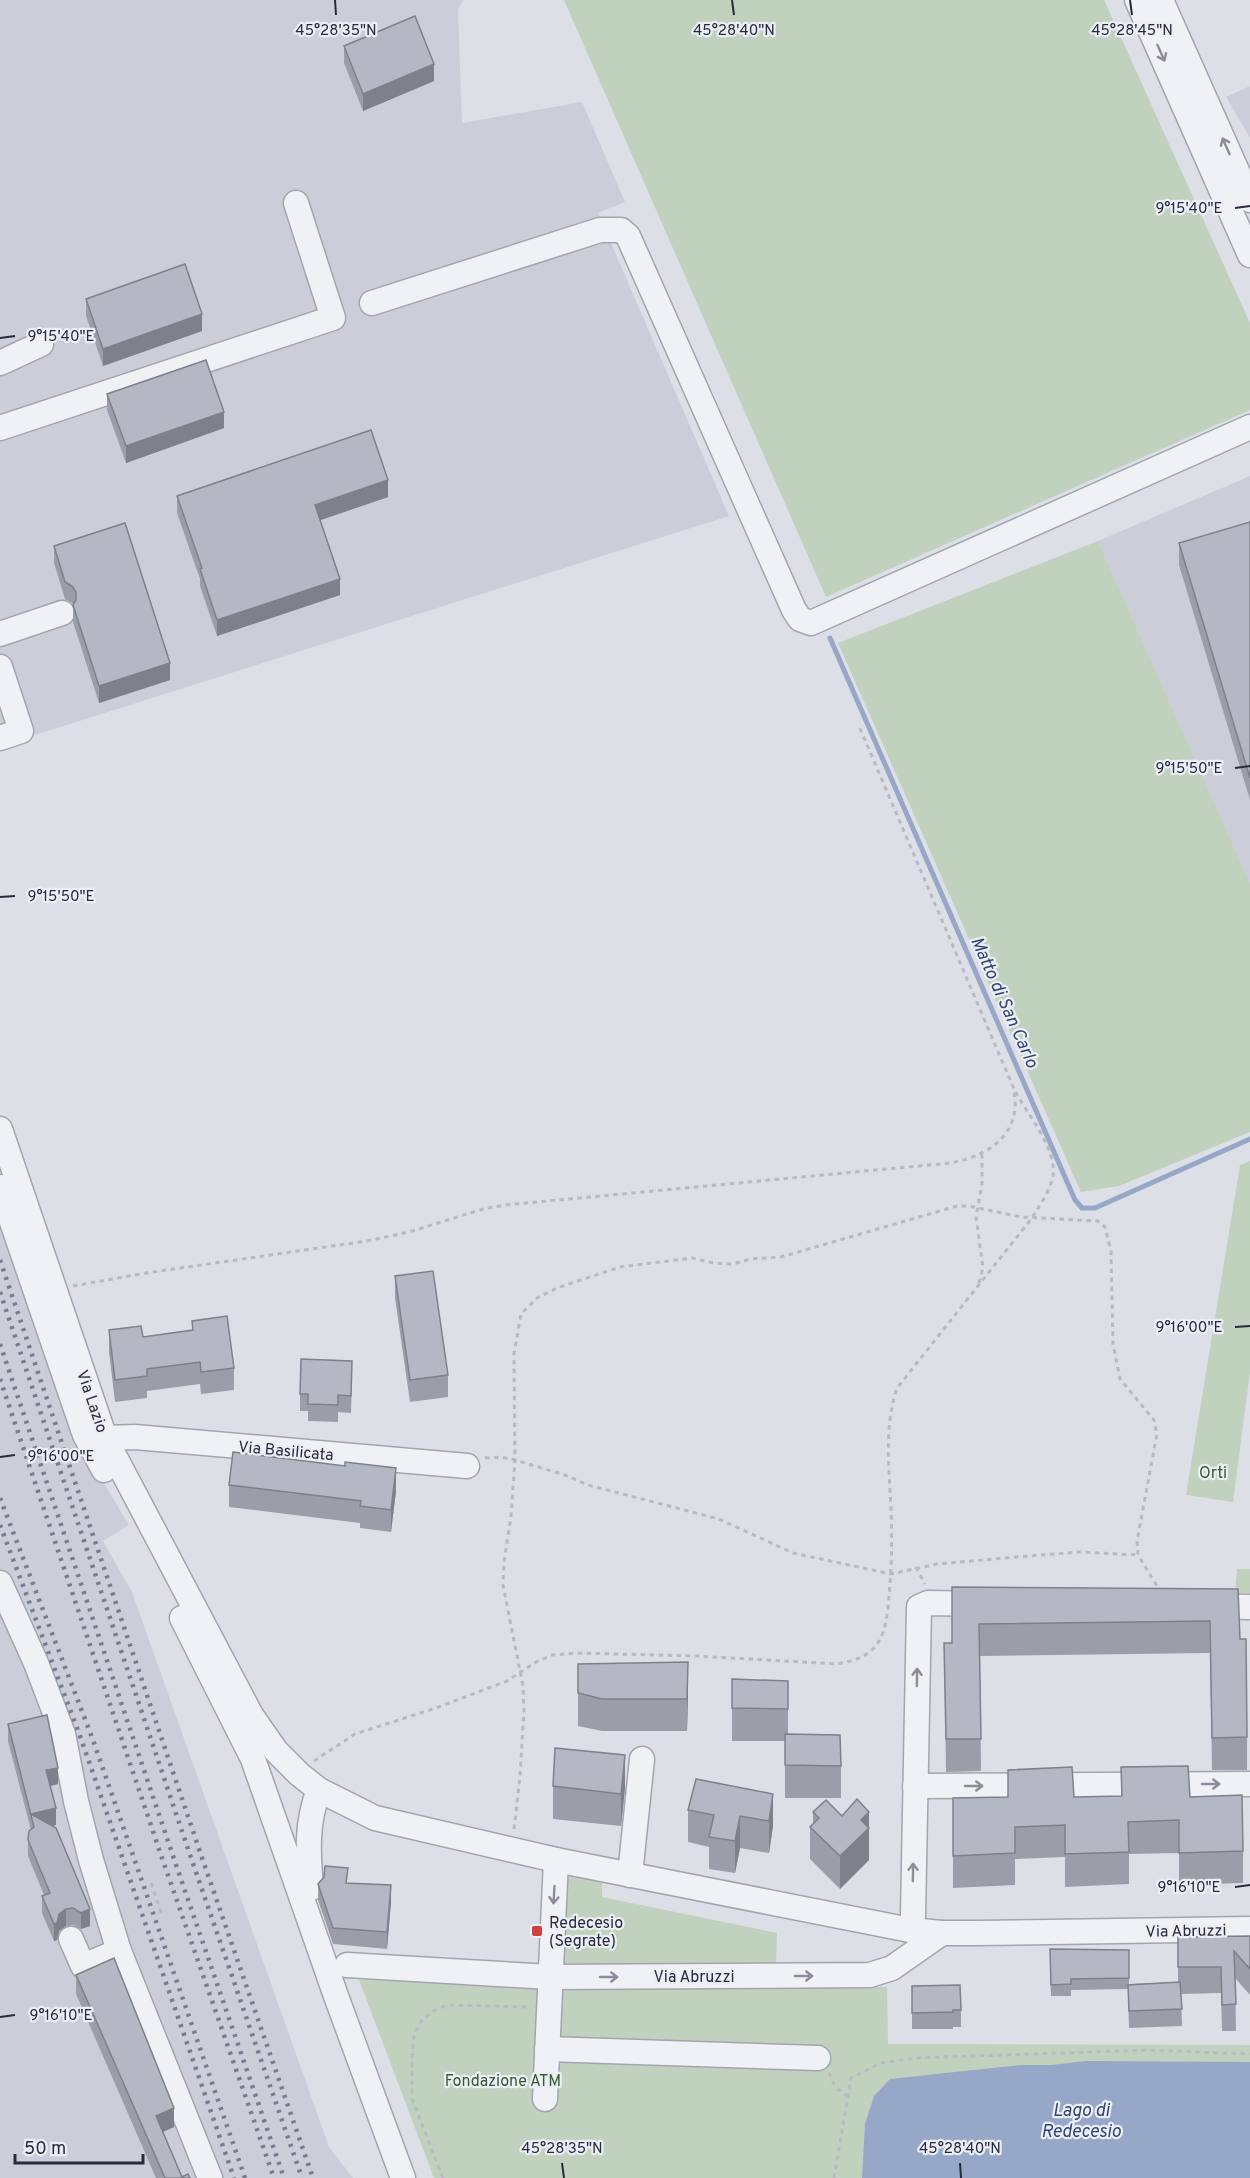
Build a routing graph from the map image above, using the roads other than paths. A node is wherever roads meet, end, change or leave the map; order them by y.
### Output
1 (1137, 0) edge
2 (1161, 0) edge
3 (1250, 200) edge
4 (296, 204) dead end
5 (1250, 255) edge
6 (372, 303) dead end
7 (41, 345) dead end
8 (0, 363) edge
9 (1250, 427) edge
10 (0, 428) edge
11 (62, 614) dead end
12 (0, 634) edge
13 (0, 668) edge
14 (0, 738) edge
15 (0, 1130) edge
16 (0, 1187) edge
17 (105, 1438) junction
18 (467, 1466) road end
19 (0, 1583) edge
20 (1008, 1604) edge
21 (1168, 1606) edge
22 (1250, 1606) edge
23 (276, 1751) joint
24 (642, 1759) dead end
25 (1250, 1784) edge
26 (915, 1786) junction
27 (319, 1790) junction
28 (556, 1860) junction
29 (630, 1875) junction
30 (311, 1888) dead end
31 (1250, 1929) edge
32 (910, 1930) junction
33 (942, 1933) junction
34 (71, 1939) dead end
35 (119, 1951) junction
36 (347, 1965) dead end
37 (550, 1977) junction
38 (336, 1996) junction
39 (547, 2049) junction
40 (818, 2058) road end
41 (545, 2099) dead end
42 (210, 2178) edge
43 (403, 2178) edge
44 (418, 2178) edge

1 -> 5 street
3 -> 2 street
4 - 10 street
6 - 9 street
7 - 8 street
11 - 12 street
13 - 14 street
15 - 17 street, Via Lazio
16 - 38 street
17 - 18 street, Via Basilicata
17 - 23 street, Via Lazio
19 - 35 street
26 -> 20 street
21 - 22 street
23 - 27 street, Via Abruzzi
24 - 29 street
26 -> 25 street
32 -> 26 street
27 - 28 street, Via Abruzzi
27 - 30 street
28 - 29 street, Via Abruzzi
28 -> 37 street
29 - 32 street, Via Abruzzi
31 - 33 street, Via Abruzzi
32 - 33 street, Via Abruzzi
37 -> 33 street, Via Abruzzi
34 - 35 street
35 - 42 street
36 - 37 street, Via Abruzzi
37 - 39 street
38 - 43 street
38 - 44 street
39 - 40 street
39 - 41 street

